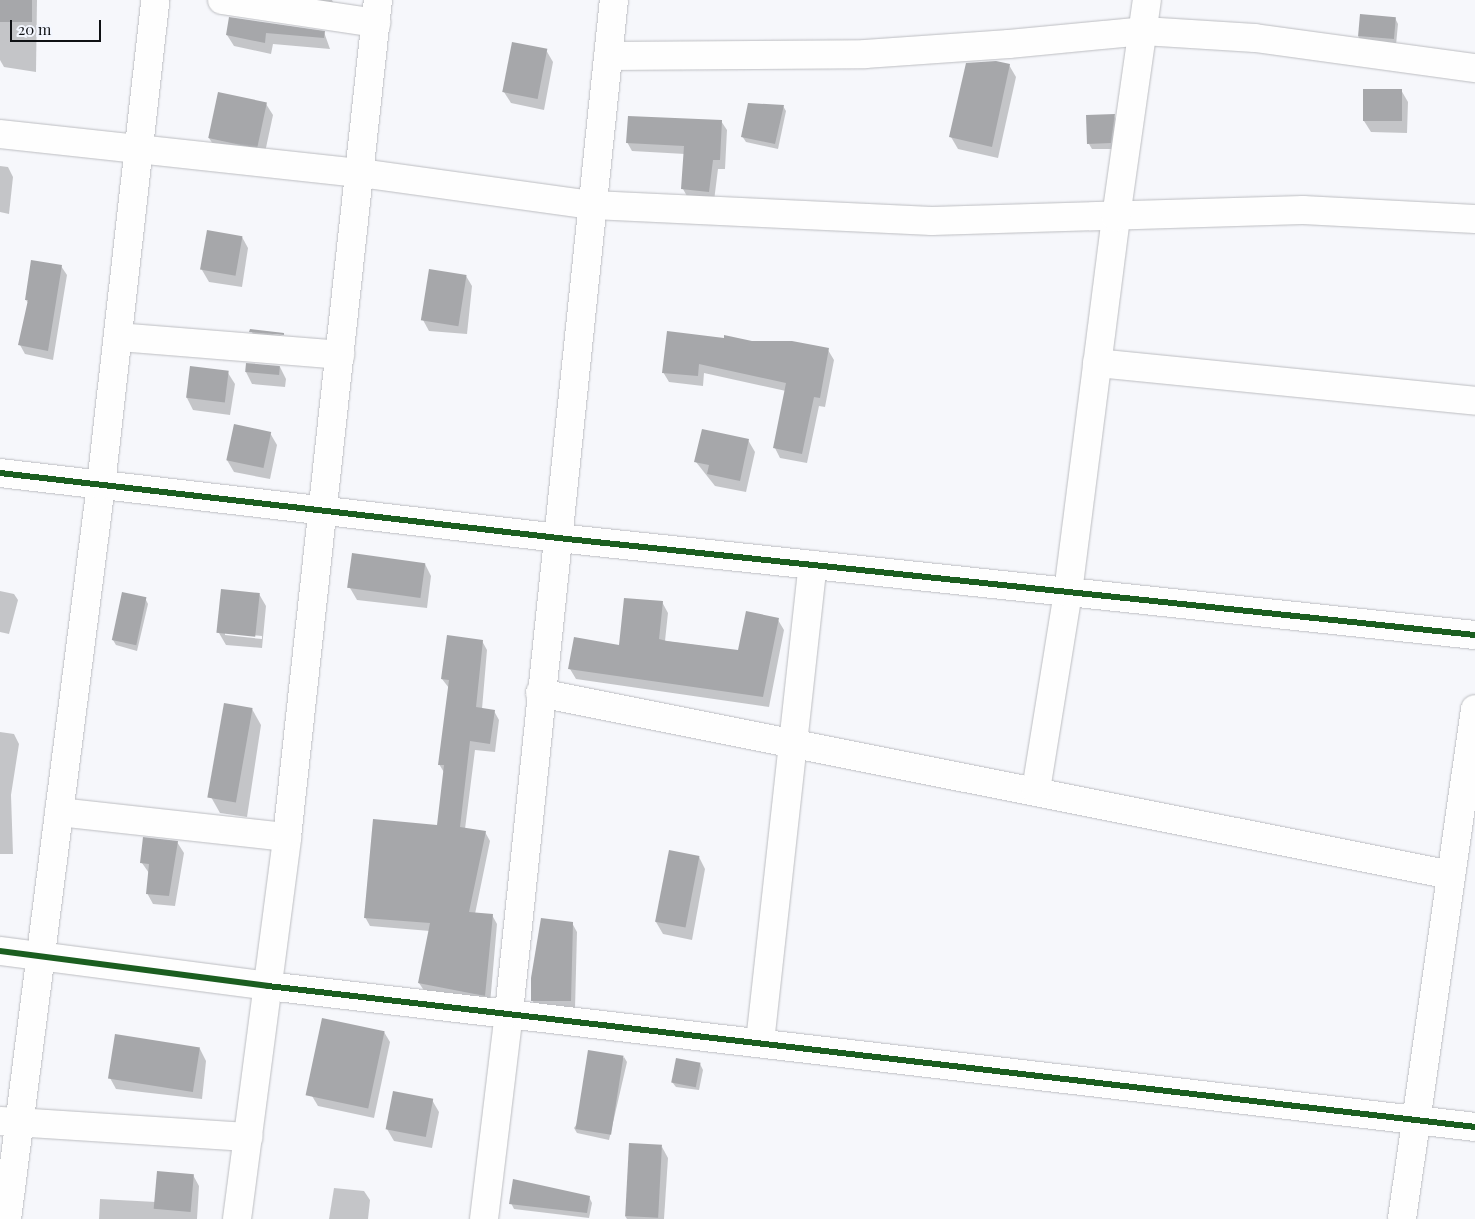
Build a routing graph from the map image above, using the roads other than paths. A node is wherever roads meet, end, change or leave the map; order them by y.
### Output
1 (155, 0) edge
2 (222, 0) edge
3 (614, 0) edge
4 (1148, 0) edge
5 (377, 11) edge
6 (1143, 31) junction
7 (608, 56) junction
8 (1475, 68) edge
9 (0, 134) edge
10 (139, 150) junction
11 (361, 173) junction
12 (593, 204) junction
13 (1116, 217) junction
14 (1475, 219) edge
15 (118, 337) junction
16 (340, 355) junction
17 (1097, 364) junction
18 (1475, 400) edge
19 (0, 474) edge
20 (101, 485) junction
21 (322, 512) junction
22 (558, 538) junction
23 (813, 565) junction
24 (1068, 592) junction
25 (1475, 635) edge
26 (540, 692) junction
27 (1475, 709) edge
28 (795, 743) junction
29 (1036, 790) junction
30 (59, 812) junction
31 (287, 837) junction
32 (1451, 875) junction
33 (0, 951) edge
34 (40, 956) junction
35 (268, 986) junction
36 (509, 1012) junction
37 (760, 1042) junction
38 (1418, 1120) junction
39 (10, 1122) edge
40 (1475, 1127) edge
41 (248, 1137) junction
42 (7, 1219) edge
43 (238, 1219) edge
44 (484, 1219) edge
45 (1402, 1219) edge

1 - 10 street
2 - 5 street
3 - 7 street
4 - 6 street
5 - 11 street
6 - 7 street
6 - 8 street
6 - 13 street
7 - 12 street
9 - 10 street
10 - 11 street
10 - 15 street
11 - 12 street
11 - 16 street
12 - 13 street
12 - 22 street
13 - 14 street
13 - 17 street
15 - 16 street
15 - 20 street
16 - 21 street
17 - 18 street
17 - 24 street
19 - 20 street
20 - 21 street
20 - 30 street
21 - 22 street
21 - 31 street
22 - 23 street
22 - 26 street
23 - 24 street
23 - 28 street
24 - 25 street
24 - 29 street
26 - 28 street
26 - 36 street
27 - 32 street
28 - 29 street
28 - 37 street
29 - 32 street
30 - 31 street
30 - 34 street
31 - 35 street
32 - 38 street
33 - 34 street
34 - 35 street
34 - 39 street
35 - 36 street
35 - 41 street
36 - 37 street
36 - 44 street
37 - 38 street
38 - 40 street
38 - 45 street
39 - 41 street
39 - 42 street
41 - 43 street

